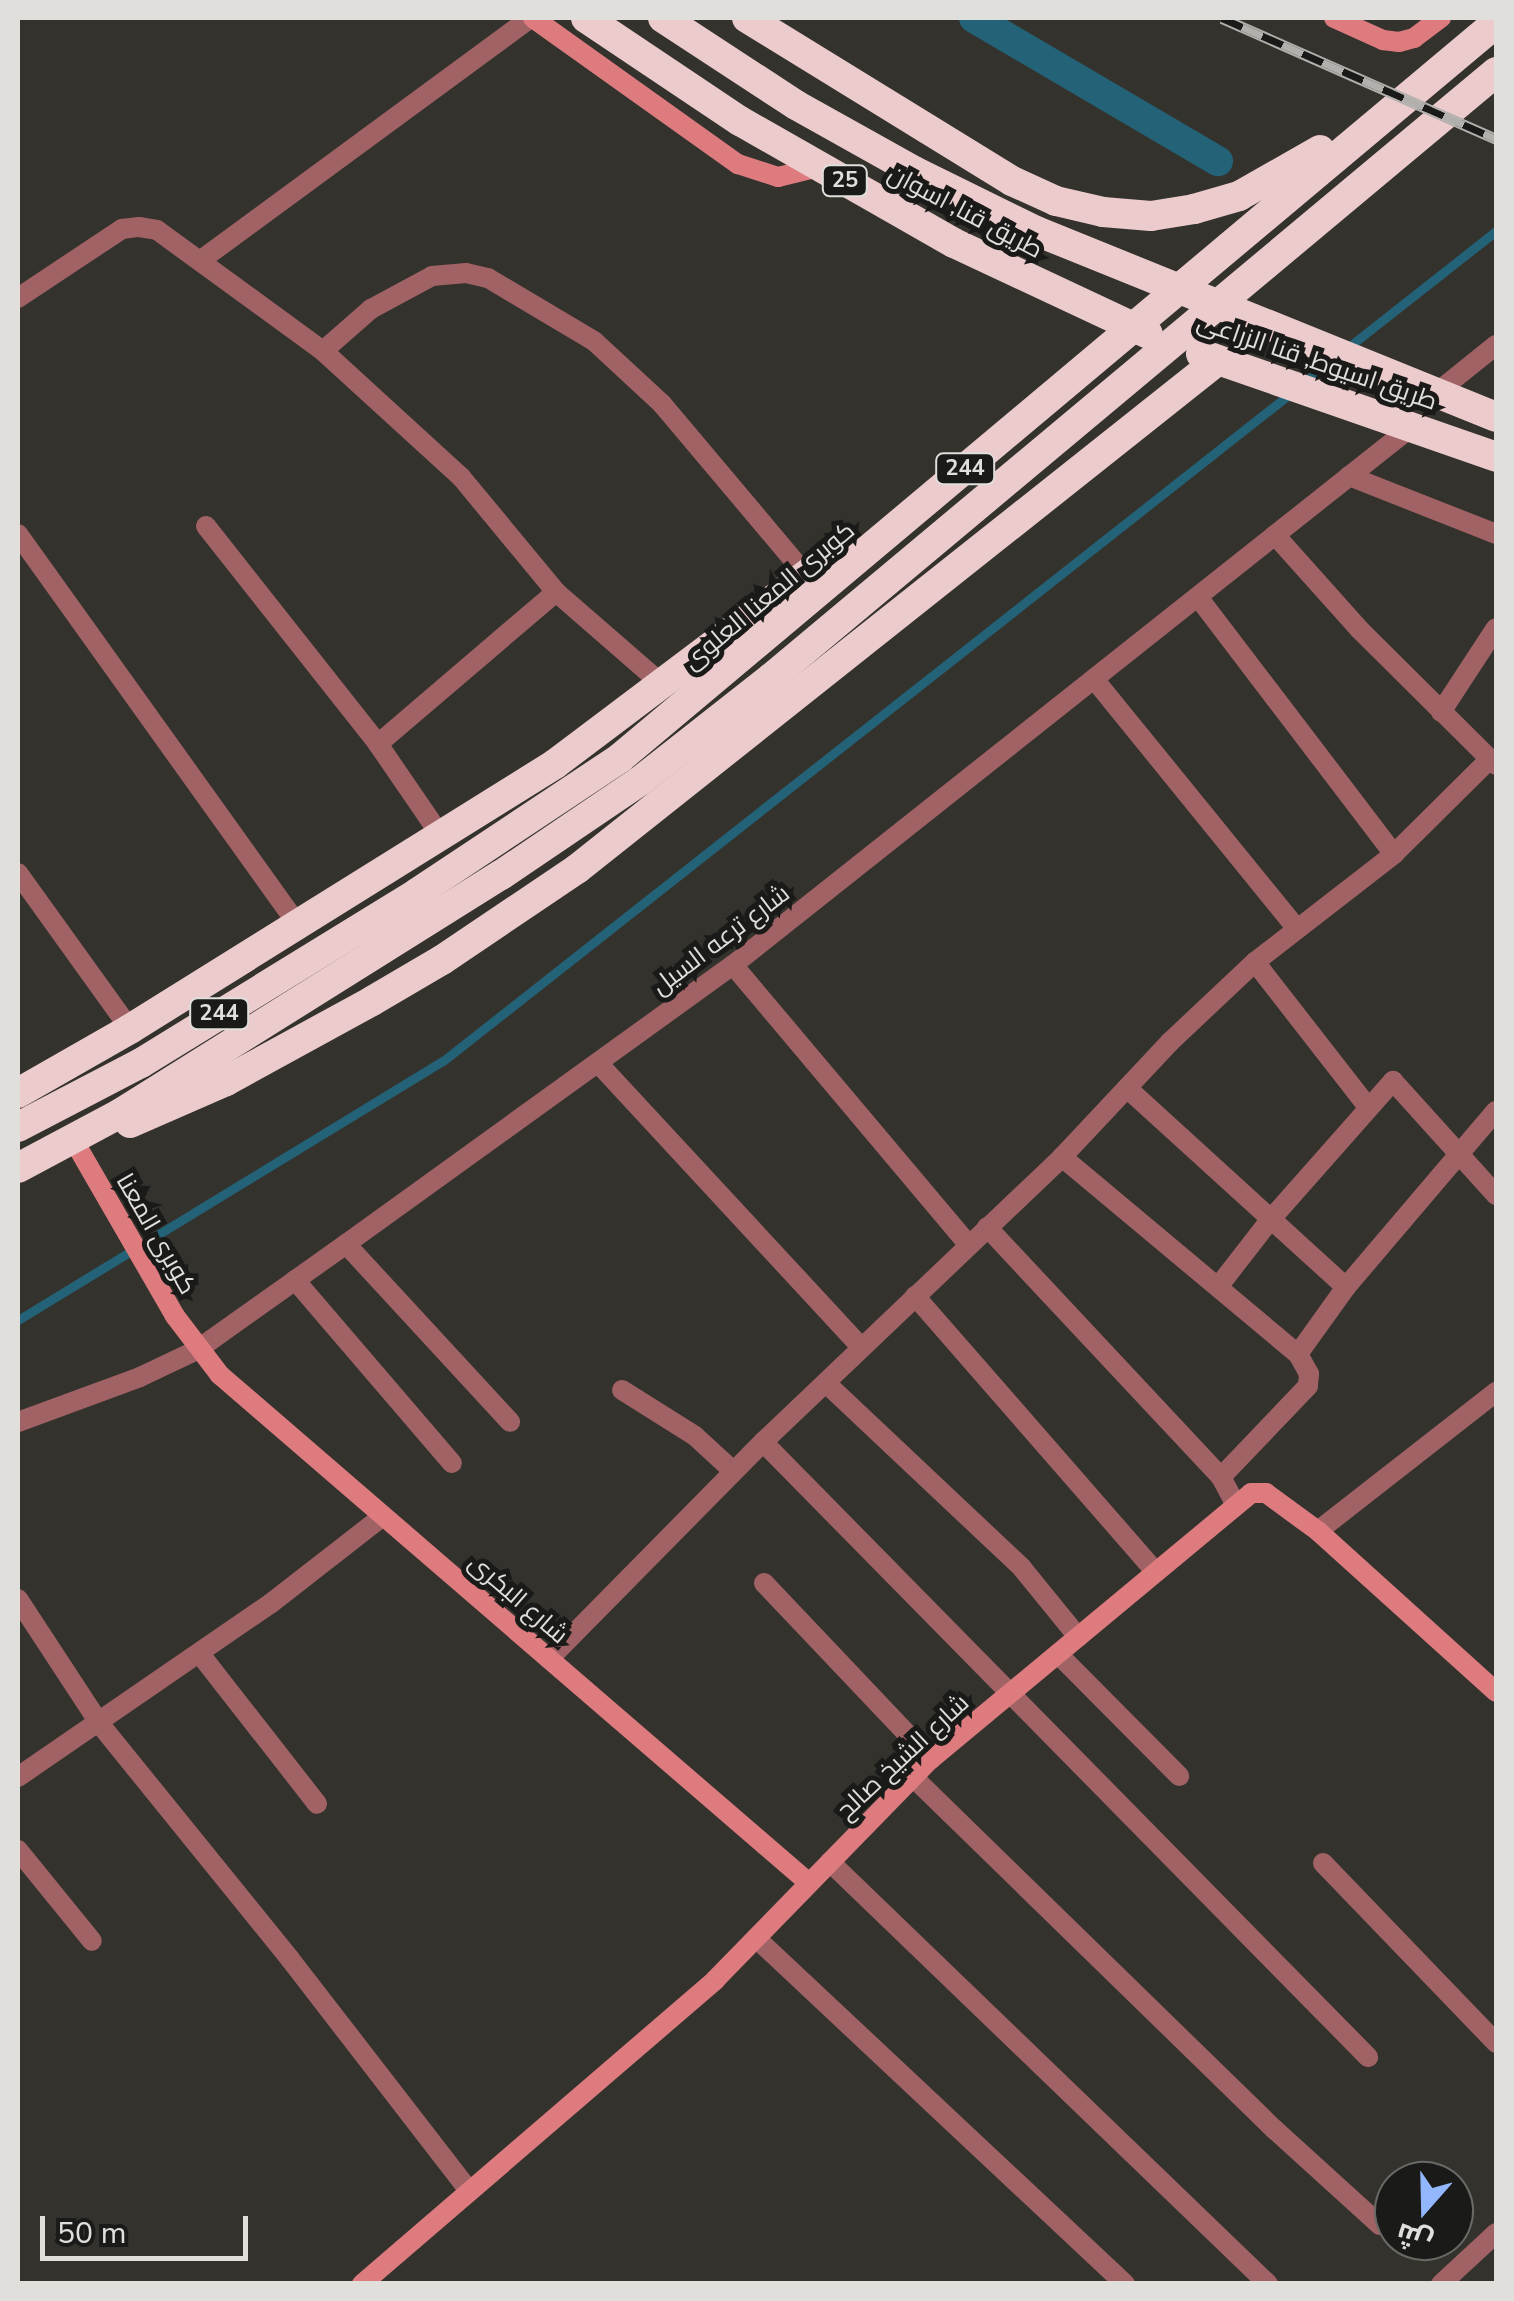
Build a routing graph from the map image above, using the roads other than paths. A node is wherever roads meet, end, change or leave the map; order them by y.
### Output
1 (531, 18) edge
2 (586, 18) edge
3 (663, 18) edge
4 (747, 18) edge
5 (1334, 18) edge
6 (1441, 18) edge
7 (1496, 22) edge
8 (1496, 72) edge
9 (1384, 114) junction
10 (819, 166) junction
11 (201, 260) junction
12 (1160, 284) junction
13 (18, 298) edge
14 (1118, 322) junction
15 (1496, 345) edge
16 (323, 351) junction
17 (1217, 361) junction
18 (1436, 394) junction
19 (1496, 417) edge
20 (1410, 428) junction
21 (1496, 456) edge
22 (1350, 476) junction
23 (206, 526) dead end
24 (18, 534) edge
25 (1496, 534) edge
26 (1275, 535) junction
27 (807, 576) junction
28 (556, 592) junction
29 (1198, 597) junction
30 (1496, 628) edge
31 (1094, 678) junction
32 (663, 684) junction
33 (1442, 712) junction
34 (378, 744) junction
35 (1493, 763) edge
36 (441, 836) junction
37 (1394, 854) junction
38 (18, 873) edge
39 (423, 906) junction
40 (298, 924) junction
41 (1296, 928) junction
42 (1255, 962) junction
43 (734, 966) junction
44 (130, 1030) junction
45 (598, 1063) junction
46 (1127, 1088) junction
47 (18, 1094) edge
48 (1368, 1107) junction
49 (1496, 1111) edge
50 (18, 1127) edge
51 (74, 1142) junction
52 (1458, 1154) junction
53 (1062, 1157) junction
54 (18, 1168) edge
55 (1496, 1195) edge
56 (1270, 1220) junction
57 (987, 1226) junction
58 (346, 1244) junction
59 (968, 1244) junction
60 (294, 1280) junction
61 (1218, 1286) junction
62 (1346, 1287) junction
63 (915, 1296) junction
64 (862, 1348) junction
65 (197, 1350) junction
66 (1298, 1354) junction
67 (827, 1384) junction
68 (622, 1390) dead end
69 (1496, 1392) edge
70 (18, 1422) edge
71 (510, 1422) dead end
72 (763, 1442) junction
73 (452, 1463) dead end
74 (733, 1471) junction
75 (1221, 1476) junction
76 (1236, 1505) junction
77 (383, 1516) junction
78 (1318, 1530) junction
79 (1156, 1572) junction
80 (764, 1583) dead end
81 (18, 1599) edge
82 (1078, 1637) junction
83 (200, 1654) junction
84 (1058, 1654) junction
85 (550, 1659) junction
86 (1012, 1692) junction
87 (1496, 1692) edge
88 (99, 1723) junction
89 (931, 1759) junction
90 (1180, 1776) dead end
91 (18, 1777) edge
92 (914, 1777) junction
93 (317, 1804) dead end
94 (18, 1850) edge
95 (830, 1862) junction
96 (1323, 1864) dead end
97 (809, 1883) junction
98 (756, 1938) junction
99 (92, 1941) dead end
100 (1496, 2043) edge
101 (1368, 2057) dead end
102 (469, 2191) junction
103 (1374, 2219) edge
104 (1496, 2233) edge
105 (362, 2284) edge
106 (1125, 2284) edge
107 (1268, 2284) edge
108 (1441, 2284) edge

1 - 10 street
1 - 11 street
2 - 10 highway, طريق قنا, اسوان / 25
3 - 12 highway, طريق قنا, اسوان / 25
4 - 9 highway
5 - 6 street
7 - 9 highway, كوبرى المعنا العلوى / 244
8 - 39 highway, كوبرى المعنا العلوى / 244
9 - 39 highway, كوبرى المعنا العلوى / 244
10 - 14 highway, طريق قنا, اسوان / 25
11 - 13 street
11 - 16 street
12 - 14 highway
12 - 18 highway, طريق اسيوط, قنا الزراعى / 25
14 - 17 highway, طريق اسيوط, قنا الزراعى / 25
14 - 27 highway
15 - 18 street
16 - 27 street
16 - 28 street
17 - 20 highway, طريق اسيوط, قنا الزراعى / 25
17 - 51 highway
18 - 19 highway, طريق اسيوط, قنا الزراعى / 25
20 - 21 highway, طريق اسيوط, قنا الزراعى / 25
20 - 22 street, شارع ترعه السيل
22 - 25 street
22 - 26 street, شارع ترعه السيل
23 - 34 street
24 - 40 street
26 - 29 street, شارع ترعه السيل
26 - 33 street
27 - 32 highway
28 - 32 street
28 - 34 street
29 - 31 street, شارع ترعه السيل
29 - 37 street
30 - 33 street
31 - 41 street
31 - 43 street, شارع ترعه السيل
32 - 36 highway
33 - 35 street
34 - 36 street
35 - 37 street
36 - 40 highway
37 - 41 street
38 - 44 street
39 - 50 highway, كوبرى المعنا العلوى / 244
39 - 51 highway, كوبرى المعنا العلوى / 244
40 - 44 highway
41 - 42 street
42 - 46 street
42 - 48 street
43 - 45 street, شارع ترعه السيل
43 - 59 street
44 - 47 highway
45 - 58 street, شارع ترعه السيل
45 - 64 street
46 - 53 street
46 - 56 street
48 - 52 street
48 - 56 street
49 - 52 street
51 - 54 highway, 244
51 - 65 street, كوبرى المعنا
52 - 55 street
52 - 62 street
53 - 57 street
53 - 61 street
56 - 61 street
56 - 62 street
57 - 59 street
57 - 75 street
58 - 60 street, شارع ترعه السيل
58 - 71 street
59 - 63 street
60 - 65 street, شارع ترعه السيل
60 - 73 street
61 - 66 street
62 - 66 street
63 - 64 street
63 - 79 street
64 - 67 street
65 - 70 street, شارع ترعه السيل
65 - 77 street, شارع البكرى
66 - 75 street
67 - 72 street
67 - 82 street
68 - 74 street
69 - 78 street
72 - 74 street
72 - 86 street
74 - 85 street
75 - 76 street
76 - 78 street
76 - 79 street, شارع الشيخ صالح
77 - 83 street
77 - 85 street, شارع البكرى
78 - 87 street
79 - 82 street, شارع الشيخ صالح
80 - 89 street
81 - 88 street
82 - 84 street, شارع الشيخ صالح
83 - 88 street
83 - 93 street
84 - 86 street, شارع الشيخ صالح
84 - 90 street
85 - 97 street, شارع البكرى
86 - 89 street, شارع الشيخ صالح
86 - 101 street
88 - 91 street
88 - 102 street
89 - 92 street, شارع الشيخ صالح
92 - 95 street, شارع الشيخ صالح
92 - 103 street
94 - 99 street
95 - 97 street, شارع الشيخ صالح
95 - 107 street
96 - 100 street
97 - 98 street, شارع الشيخ صالح
98 - 102 street, شارع الشيخ صالح
98 - 106 street
102 - 105 street, شارع الشيخ صالح
104 - 108 street

